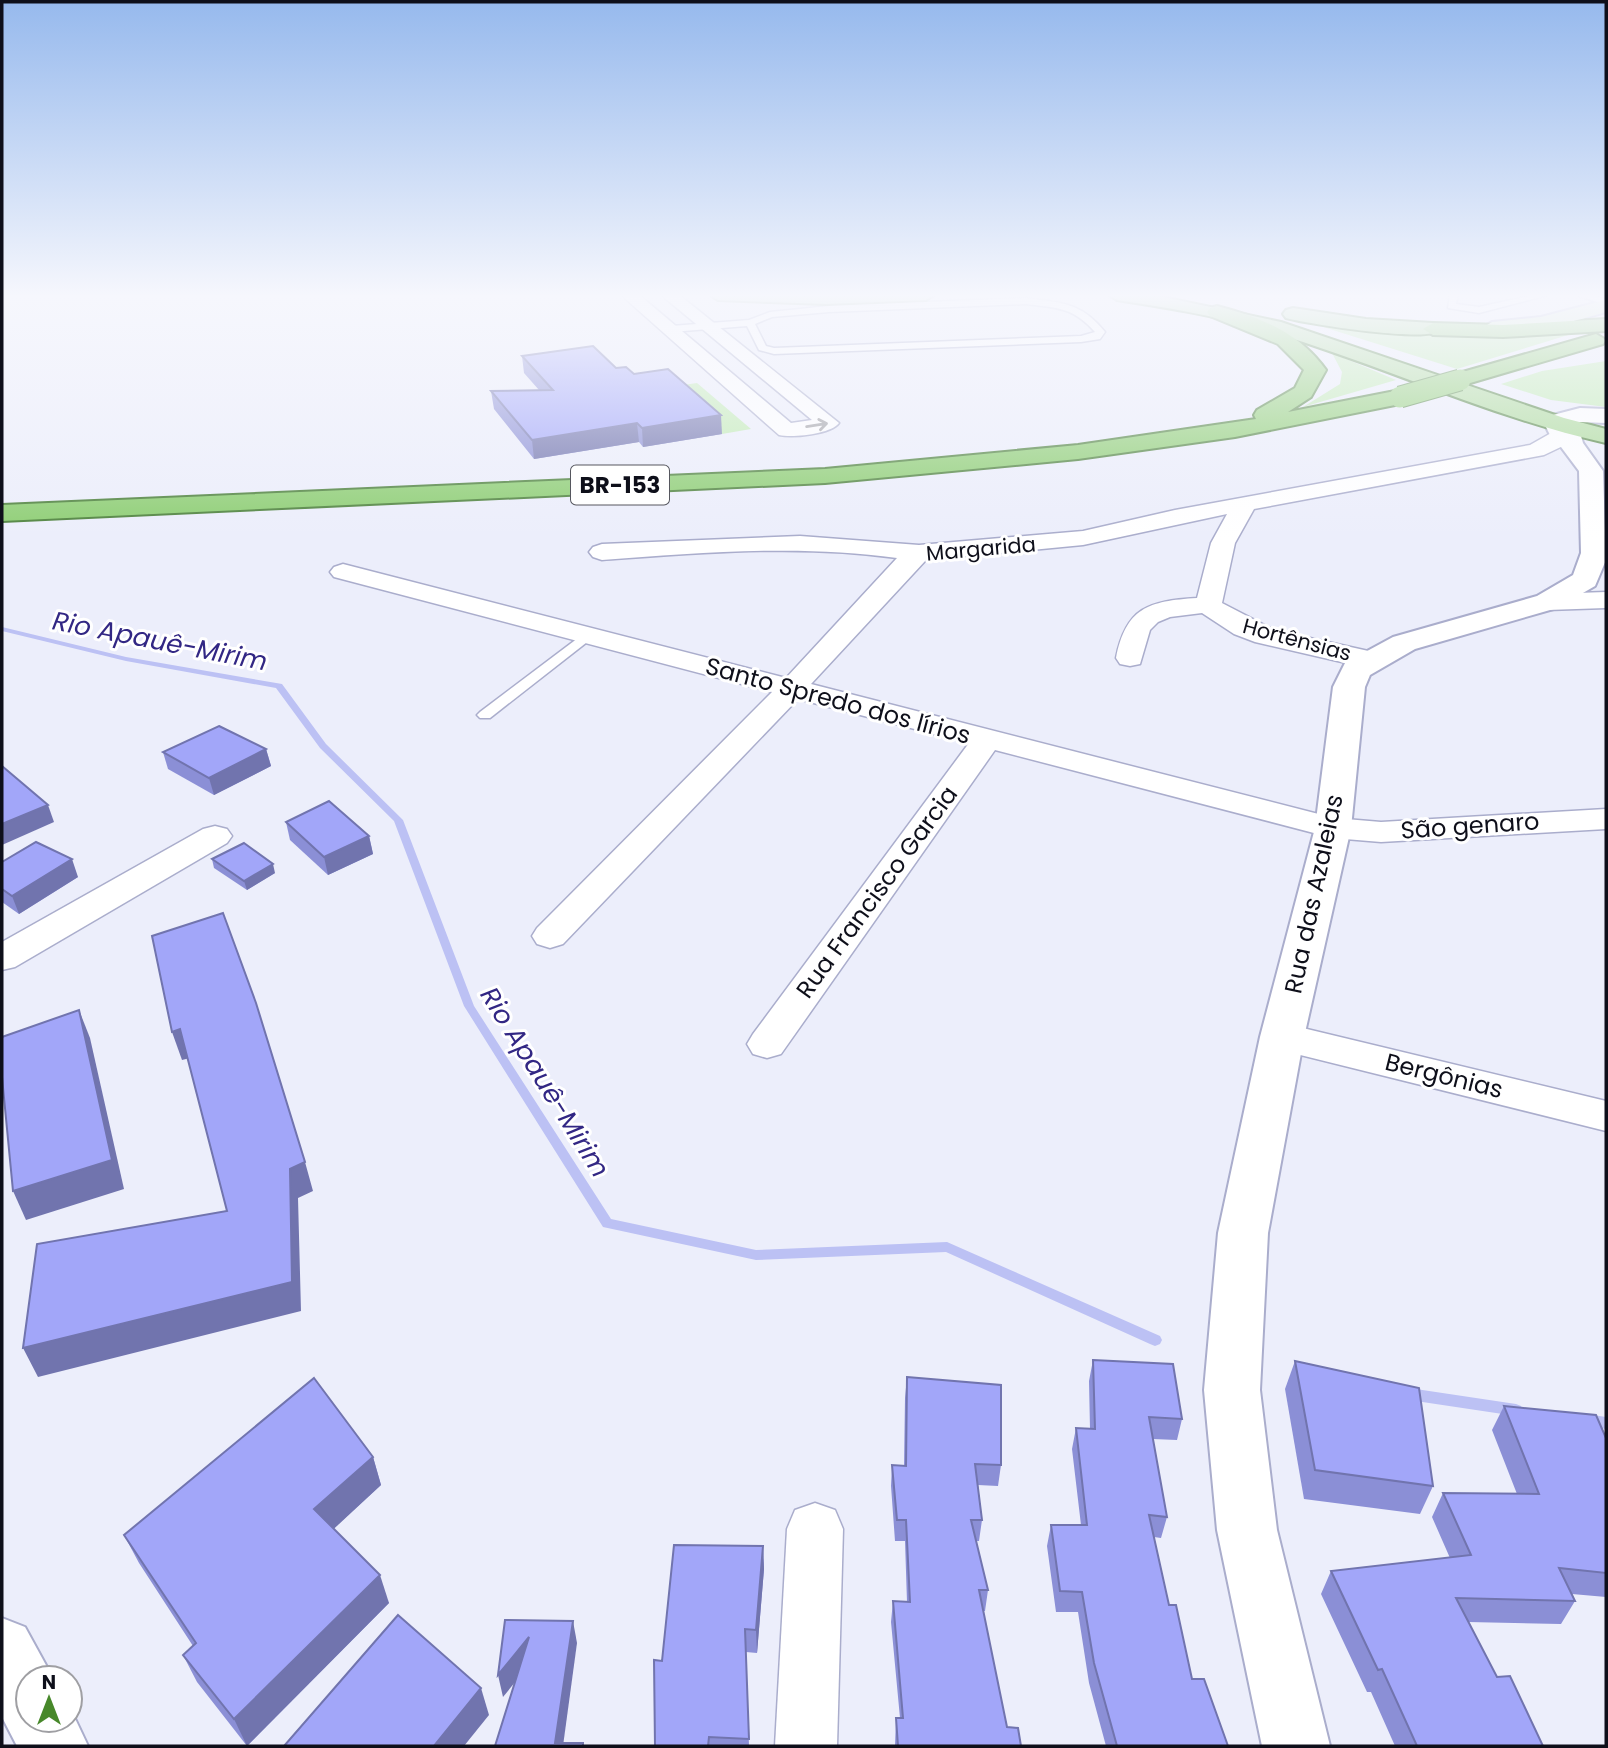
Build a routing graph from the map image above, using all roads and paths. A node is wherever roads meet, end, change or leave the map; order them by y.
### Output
1 (724, 376) edge
2 (770, 376) edge
3 (1314, 376) edge
4 (1416, 376) edge
5 (1438, 376) edge
6 (1477, 376) edge
7 (802, 401) junction
8 (760, 407) junction
9 (1538, 408) junction
10 (1601, 420) edge
11 (1562, 428) junction
12 (1236, 430) junction
13 (1606, 436) edge
14 (1601, 461) edge
15 (1244, 506) junction
16 (2, 513) edge
17 (602, 552) dead end
18 (919, 553) junction
19 (343, 572) dead end
20 (1606, 600) edge
21 (1547, 601) junction
22 (1208, 605) junction
23 (586, 636) junction
24 (1130, 658) dead end
25 (1372, 660) junction
26 (792, 688) junction
27 (485, 715) dead end
28 (987, 740) junction
29 (1606, 819) edge
30 (1333, 828) junction
31 (215, 835) dead end
32 (550, 936) dead end
33 (2, 958) edge
34 (1282, 1037) junction
35 (767, 1044) dead end
36 (1606, 1116) edge
37 (815, 1529) dead end
38 (2, 1650) edge
39 (14, 1673) edge
40 (806, 1746) edge
41 (1296, 1746) edge

1 - 8 street
2 - 7 street
3 - 12 highway
4 - 11 main road
5 - 9 main road
6 - 12 highway, BR-153, bridge
7 - 8 street
8 -> 7 street
9 - 10 main road
9 - 11 main road
10 - 11 main road
11 - 13 main road
11 - 14 street, Rua das Azaleias
11 - 15 street, Margarida
12 - 16 highway, BR-153
14 - 21 street, Rua das Azaleias
15 - 18 street, Margarida
15 - 22 street
17 - 18 street
18 - 26 street, Margarida
19 - 23 street, Santo Spredo dos lírios
20 - 21 street
21 - 25 street, Rua das Azaleias
22 - 24 street
22 - 25 street, Hortênsias
23 - 26 street, Santo Spredo dos lírios
23 - 27 lane
25 - 30 street, Rua das Azaleias
26 - 28 street, Santo Spredo dos lírios
26 - 32 street, Margarida
28 - 30 street, Santo Spredo dos lírios
28 - 35 street, Rua Francisco Garcia
29 - 30 street, São genaro
30 - 34 street, Rua das Azaleias
31 - 33 street
34 - 36 street, Bergônias
34 - 41 street, Rua das Azaleias
37 - 40 street
38 - 39 street

